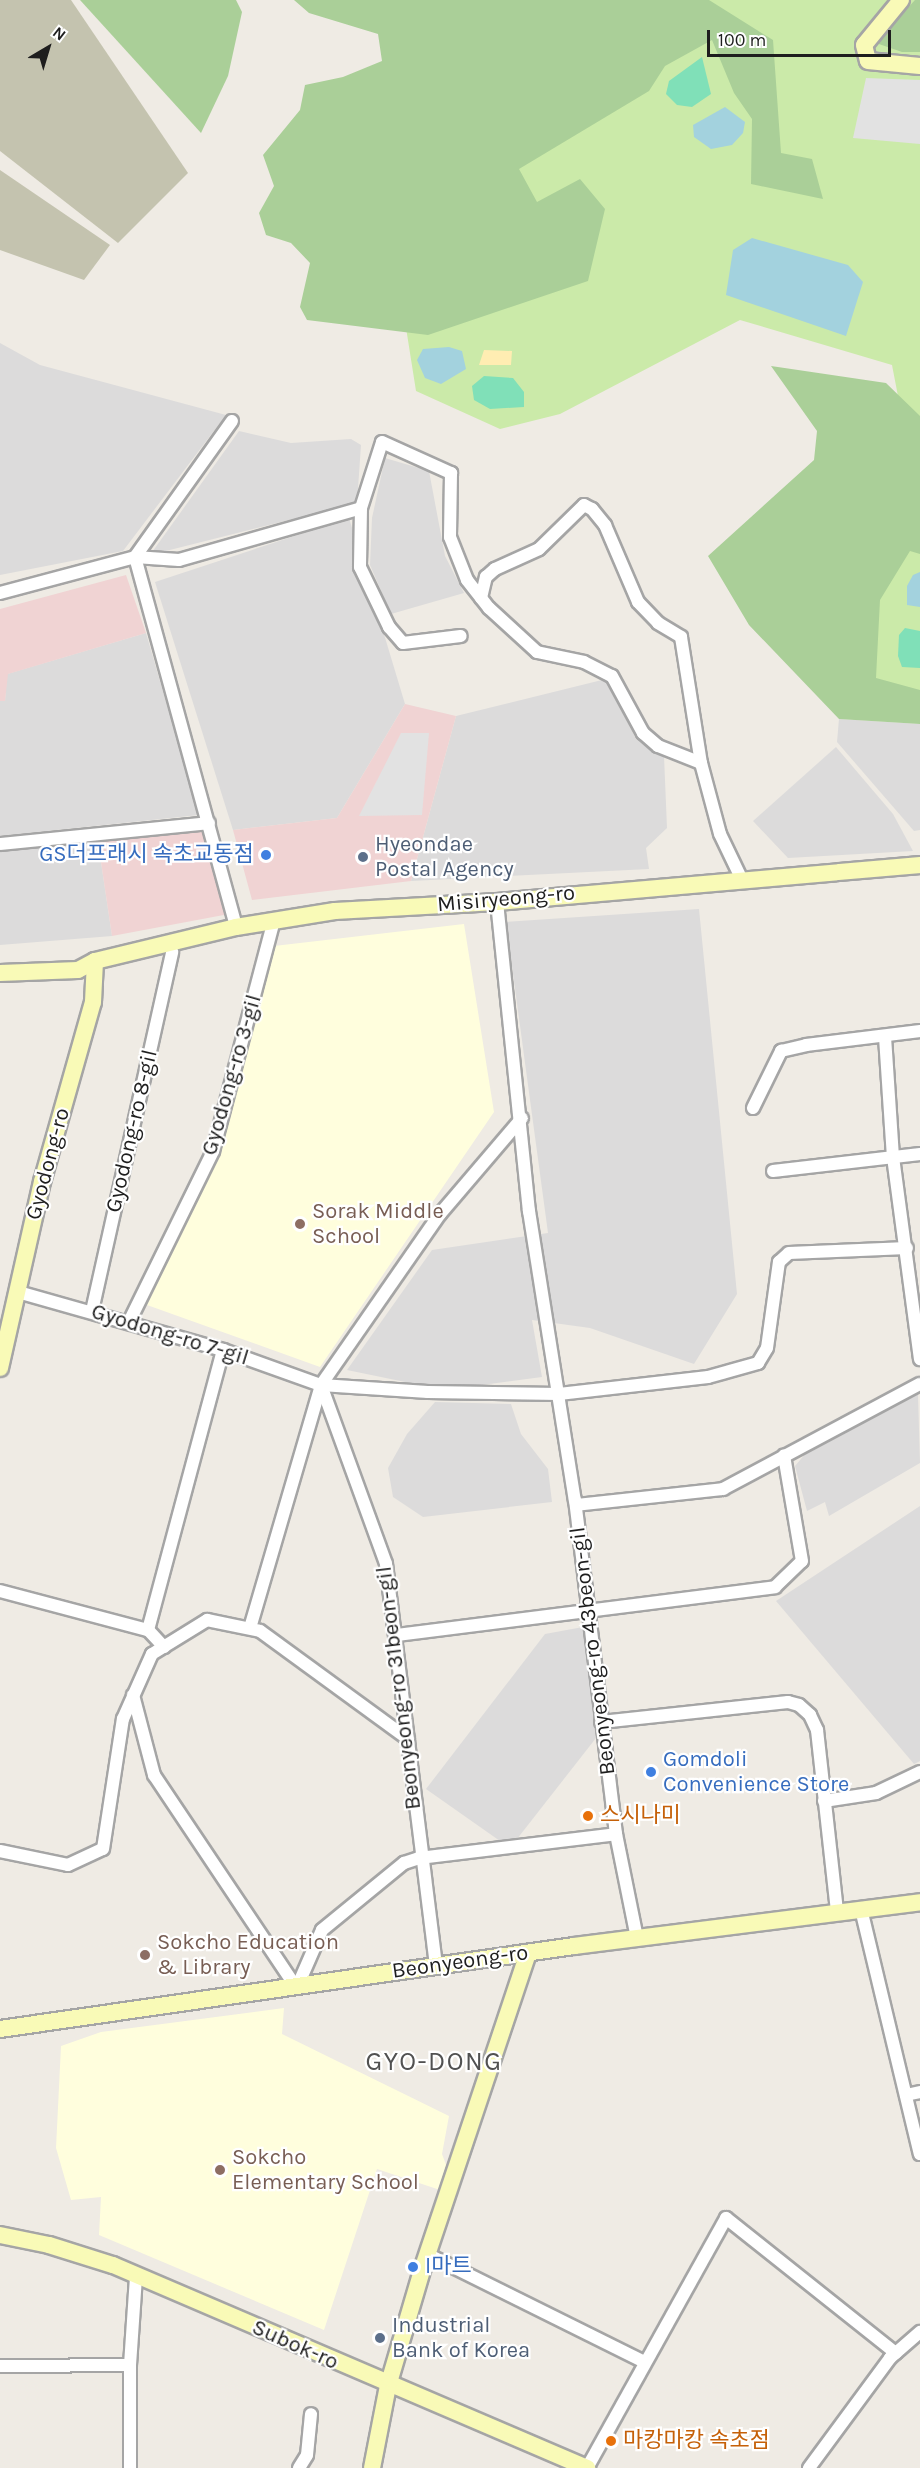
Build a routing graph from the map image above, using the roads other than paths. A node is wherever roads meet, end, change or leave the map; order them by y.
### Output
1 (901, 0) edge
2 (920, 66) edge
3 (232, 421) dead end
4 (361, 508) junction
5 (135, 557) junction
6 (0, 593) edge
7 (481, 598) junction
8 (461, 636) dead end
9 (701, 763) junction
10 (209, 823) junction
11 (0, 843) edge
12 (920, 865) edge
13 (742, 880) junction
14 (497, 902) junction
15 (274, 920) junction
16 (236, 927) junction
17 (172, 952) dead end
18 (95, 961) junction
19 (0, 963) edge
20 (0, 973) edge
21 (920, 1031) edge
22 (885, 1037) junction
23 (753, 1108) dead end
24 (522, 1118) junction
25 (920, 1154) edge
26 (893, 1157) junction
27 (773, 1171) dead end
28 (907, 1248) junction
29 (18, 1292) junction
30 (92, 1311) junction
31 (129, 1322) junction
32 (224, 1350) junction
33 (920, 1359) edge
34 (0, 1368) edge
35 (321, 1384) junction
36 (920, 1384) edge
37 (559, 1394) junction
38 (784, 1456) junction
39 (576, 1505) junction
40 (0, 1591) edge
41 (588, 1611) junction
42 (250, 1628) junction
43 (148, 1630) junction
44 (397, 1635) junction
45 (164, 1647) junction
46 (133, 1695) junction
47 (601, 1722) junction
48 (408, 1738) junction
49 (920, 1772) edge
50 (824, 1801) junction
51 (616, 1834) junction
52 (0, 1851) edge
53 (419, 1858) junction
54 (920, 1902) edge
55 (861, 1909) junction
56 (837, 1912) junction
57 (637, 1938) junction
58 (528, 1953) junction
59 (435, 1965) junction
60 (297, 1986) junction
61 (0, 2029) edge
62 (920, 2092) edge
63 (906, 2095) junction
64 (920, 2154) edge
65 (0, 2235) edge
66 (427, 2254) junction
67 (136, 2276) junction
68 (920, 2332) edge
69 (896, 2353) junction
70 (643, 2361) junction
71 (0, 2366) edge
72 (130, 2366) junction
73 (388, 2386) junction
74 (311, 2414) dead end
75 (130, 2468) edge
76 (299, 2468) edge
77 (372, 2468) edge
78 (587, 2468) edge
79 (809, 2468) edge

1 - 2 street
3 - 5 street
4 - 5 street
4 - 7 street
4 - 8 street
5 - 6 street
5 - 10 street
7 - 9 street
7 - 9 street
9 - 13 street
10 - 11 street
10 - 16 street
12 - 13 street, Misiryeong-ro
13 - 14 street, Misiryeong-ro
14 - 15 street, Misiryeong-ro
14 - 24 street, Beonyeong-ro 43beon-gil
15 - 16 street, Misiryeong-ro
15 - 31 street, Gyodong-ro 3-gil
16 - 18 street, Misiryeong-ro
17 - 30 street, Gyodong-ro 8-gil
18 - 19 street, Misiryeong-ro
18 - 20 street, Misiryeong-ro
18 - 29 street, Gyodong-ro
21 - 22 street
22 - 23 street
22 - 26 street
24 - 35 street
24 - 37 street, Beonyeong-ro 43beon-gil
25 - 26 street
26 - 27 street
26 - 28 street
28 - 33 street
28 - 37 street, Gyodong-ro 7-gil
29 - 30 street, Gyodong-ro 7-gil
29 - 34 street, Gyodong-ro
30 - 31 street, Gyodong-ro 7-gil
31 - 32 street, Gyodong-ro 7-gil
32 - 35 street, Gyodong-ro 7-gil
32 - 43 street
35 - 37 street, Gyodong-ro 7-gil
35 - 42 street
35 - 44 street, Beonyeong-ro 31beon-gil
36 - 38 street, Beonyeong-ro 43beon-gil
37 - 39 street, Beonyeong-ro 43beon-gil
38 - 39 street, Beonyeong-ro 43beon-gil
38 - 41 street
39 - 41 street, Beonyeong-ro 43beon-gil
40 - 43 street
41 - 44 street
41 - 47 street, Beonyeong-ro 43beon-gil
42 - 45 street
42 - 48 street
43 - 45 street
44 - 48 street, Beonyeong-ro 31beon-gil
45 - 46 street
46 - 52 street
46 - 60 street
47 - 50 street
47 - 51 street, Beonyeong-ro 43beon-gil
48 - 53 street, Beonyeong-ro 31beon-gil
49 - 50 street
50 - 56 street
51 - 53 street
51 - 57 street, Beonyeong-ro 43beon-gil
53 - 59 street, Beonyeong-ro 31beon-gil
53 - 60 street
54 - 55 street, Beonyeong-ro
55 - 56 street, Beonyeong-ro
55 - 63 street
56 - 57 street, Beonyeong-ro
57 - 58 street, Beonyeong-ro
58 - 59 street, Beonyeong-ro
58 - 66 street
59 - 60 street, Beonyeong-ro
60 - 61 street, Beonyeong-ro
62 - 63 street
63 - 64 street
65 - 67 street, Subok-ro
66 - 70 street
66 - 73 street
67 - 72 street
67 - 73 street, Subok-ro
68 - 69 street
69 - 70 street
69 - 79 street
70 - 78 street
71 - 72 street
72 - 75 street
73 - 77 street
73 - 78 street, Subok-ro
74 - 76 street

